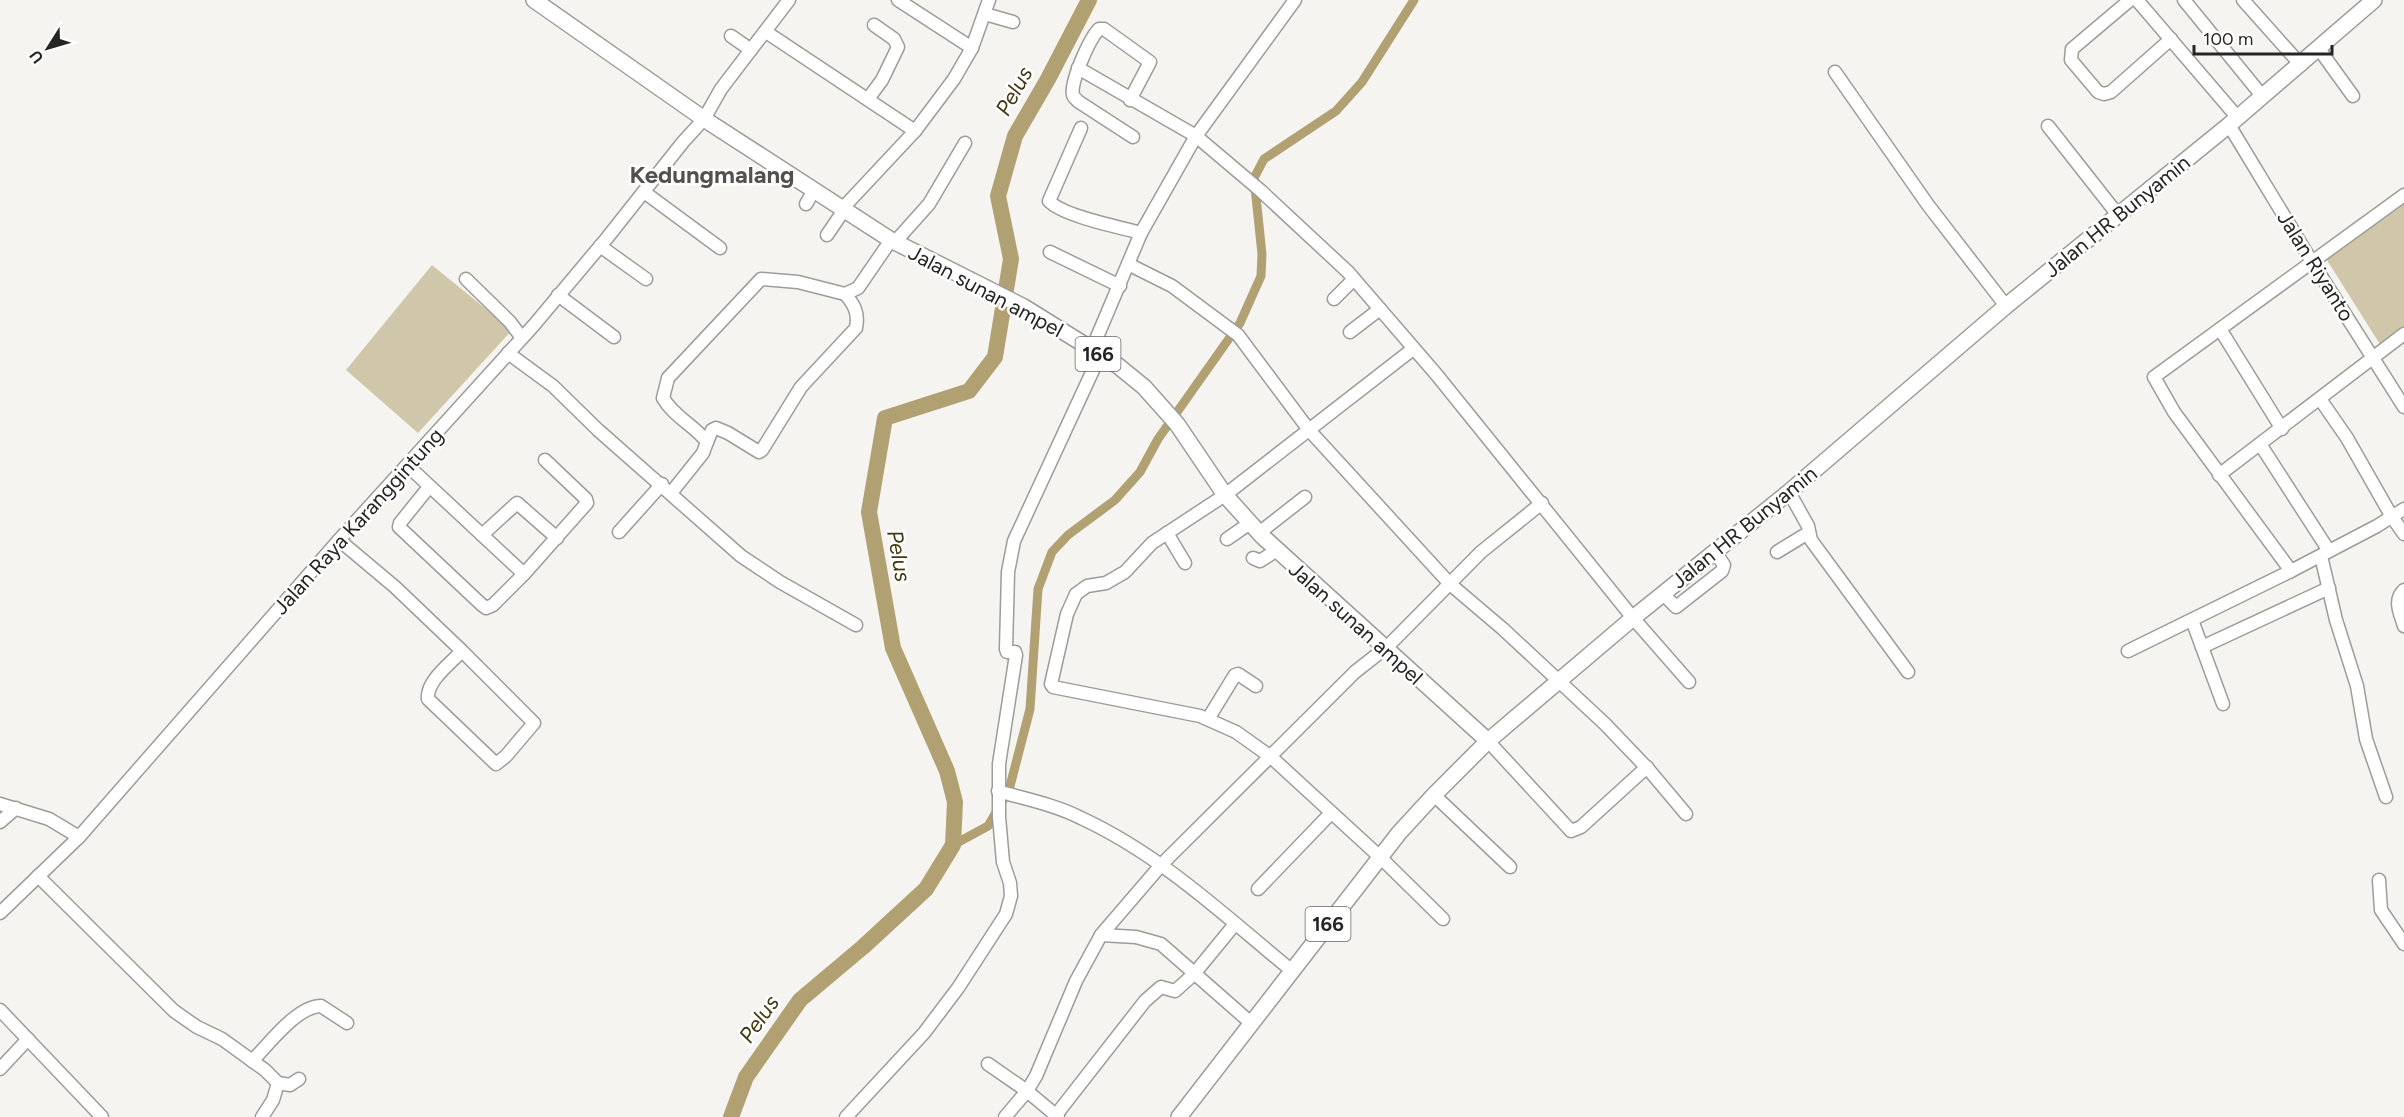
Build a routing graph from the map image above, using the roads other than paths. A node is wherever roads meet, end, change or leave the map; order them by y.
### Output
1 (534, 0) edge
2 (789, 0) edge
3 (898, 0) edge
4 (989, 0) edge
5 (1295, 0) edge
6 (2130, 0) edge
7 (2137, 0) edge
8 (2184, 0) edge
9 (2243, 0) edge
10 (2374, 0) edge
11 (985, 14) junction
12 (1013, 22) dead end
13 (874, 25) dead end
14 (766, 32) junction
15 (731, 36) dead end
16 (2171, 39) junction
17 (972, 48) junction
18 (2319, 49) junction
19 (751, 50) junction
20 (2301, 64) junction
21 (1078, 68) junction
22 (1834, 72) dead end
23 (2353, 96) dead end
24 (2263, 97) junction
25 (868, 99) junction
26 (1130, 100) junction
27 (704, 119) junction
28 (2234, 122) junction
29 (2048, 126) dead end
30 (1082, 128) dead end
31 (915, 131) junction
32 (1196, 136) junction
33 (1133, 137) dead end
34 (965, 143) dead end
35 (644, 192) junction
36 (2404, 195) edge
37 (843, 210) junction
38 (2118, 215) junction
39 (1141, 233) junction
40 (826, 235) dead end
41 (893, 241) junction
42 (600, 246) junction
43 (720, 248) dead end
44 (1050, 252) dead end
45 (2312, 261) junction
46 (1128, 264) junction
47 (466, 279) dead end
48 (646, 279) dead end
49 (1354, 279) junction
50 (1120, 286) junction
51 (845, 294) junction
52 (558, 295) junction
53 (1334, 299) dead end
54 (2006, 306) junction
55 (1380, 309) junction
56 (2220, 329) junction
57 (1350, 332) dead end
58 (2404, 334) edge
59 (614, 337) dead end
60 (522, 338) junction
61 (1413, 349) junction
62 (1096, 352) junction
63 (508, 353) junction
64 (2373, 358) junction
65 (2320, 399) junction
66 (2404, 407) edge
67 (2282, 429) junction
68 (1309, 430) junction
69 (707, 442) junction
70 (2260, 444) junction
71 (545, 460) dead end
72 (407, 465) junction
73 (2219, 475) junction
74 (429, 487) junction
75 (666, 488) junction
76 (1789, 492) junction
77 (1225, 495) junction
78 (1305, 497) dead end
79 (1542, 504) junction
80 (2404, 509) edge
81 (2392, 517) junction
82 (1255, 528) junction
83 (619, 532) dead end
84 (1167, 533) junction
85 (1808, 533) junction
86 (2404, 534) edge
87 (482, 536) junction
88 (557, 537) junction
89 (1227, 539) dead end
90 (339, 540) junction
91 (1277, 550) junction
92 (1777, 552) dead end
93 (2325, 554) junction
94 (1253, 558) dead end
95 (1185, 563) dead end
96 (2291, 571) junction
97 (524, 574) junction
98 (1450, 584) junction
99 (2329, 588) junction
100 (2404, 590) edge
101 (1633, 618) junction
102 (2192, 620) junction
103 (856, 625) dead end
104 (2404, 626) edge
105 (2202, 647) junction
106 (1386, 648) junction
107 (462, 651) junction
108 (2128, 651) dead end
109 (1908, 672) dead end
110 (1560, 681) junction
111 (1689, 682) dead end
112 (1256, 686) dead end
113 (2223, 704) dead end
114 (1208, 719) junction
115 (1488, 741) junction
116 (1271, 757) junction
117 (1647, 767) junction
118 (998, 791) junction
119 (1434, 795) junction
120 (2386, 797) dead end
121 (0, 804) edge
122 (16, 808) junction
123 (1330, 813) junction
124 (1686, 814) dead end
125 (0, 822) edge
126 (79, 837) junction
127 (1380, 857) junction
128 (1162, 864) junction
129 (1510, 867) dead end
130 (38, 876) junction
131 (2379, 880) dead end
132 (1258, 889) dead end
133 (0, 913) edge
134 (1443, 919) dead end
135 (1235, 924) junction
136 (1101, 935) junction
137 (2404, 944) edge
138 (1291, 970) junction
139 (1194, 974) junction
140 (0, 1010) edge
141 (347, 1023) dead end
142 (1251, 1023) junction
143 (28, 1038) junction
144 (252, 1061) junction
145 (988, 1064) dead end
146 (0, 1069) edge
147 (299, 1079) dead end
148 (278, 1083) junction
149 (1027, 1091) junction
150 (1057, 1116) edge
151 (102, 1117) edge
152 (262, 1117) edge
153 (846, 1117) edge
154 (1005, 1117) edge
155 (1179, 1117) edge

1 - 27 main road, Jalan sunan ampel / 166
2 - 14 street, Jalan Raya Karanggintung
3 - 17 street
4 - 11 street
5 - 32 street
6 - 16 street
7 - 16 street, Jalan Riyanto
8 - 24 street
9 - 20 street
10 - 18 main road, Jalan HR Bunyamin
11 - 12 street
11 - 17 street
13 - 25 street
14 - 19 street, Jalan Raya Karanggintung
14 - 25 street
15 - 19 street
16 - 28 street, Jalan Riyanto
17 - 31 street
18 - 20 main road, Jalan HR Bunyamin
18 - 23 street
19 - 27 street, Jalan Raya Karanggintung
20 - 24 main road, Jalan HR Bunyamin
21 - 26 street
21 - 26 street
21 - 33 street
22 - 54 street
24 - 28 main road, Jalan HR Bunyamin
25 - 31 street
26 - 32 street
27 - 35 street, Jalan Raya Karanggintung
27 - 37 main road, Jalan sunan ampel / 166
28 - 38 main road, Jalan HR Bunyamin
28 - 45 street, Jalan Riyanto
29 - 38 street
30 - 39 street
31 - 37 street
32 - 39 street
32 - 49 street
34 - 41 street
35 - 42 street, Jalan Raya Karanggintung
35 - 43 street
36 - 45 street
37 - 40 street
37 - 41 main road, Jalan sunan ampel / 166
38 - 54 main road, Jalan HR Bunyamin
39 - 46 street
41 - 51 street
41 - 62 main road, Jalan sunan ampel / 166
42 - 48 street
42 - 52 street, Jalan Raya Karanggintung
44 - 50 street
45 - 56 street
45 - 64 street, Jalan Riyanto
46 - 50 street
46 - 68 street
47 - 60 street
49 - 53 street
49 - 55 street
50 - 62 street
51 - 69 street
51 - 69 street
52 - 59 street
52 - 60 street, Jalan Raya Karanggintung
54 - 76 main road, Jalan HR Bunyamin
55 - 57 street
55 - 61 street
56 - 67 street
56 - 73 street
58 - 64 street
60 - 63 street, Jalan Raya Karanggintung
61 - 68 street
61 - 79 street
62 - 77 main road, Jalan sunan ampel / 166
62 - 118 street
63 - 72 street, Jalan Raya Karanggintung
63 - 75 street
64 - 65 street
64 - 66 street, Jalan Riyanto
65 - 67 street
65 - 81 street
67 - 70 street
68 - 77 street
68 - 98 street
69 - 75 street
70 - 73 street
70 - 93 street
71 - 88 street
72 - 74 street
72 - 90 street, Jalan Raya Karanggintung
73 - 96 street
74 - 87 street
74 - 97 street
75 - 83 street
75 - 103 street
76 - 85 street
76 - 101 main road, Jalan HR Bunyamin
77 - 82 main road, Jalan sunan ampel / 166
77 - 84 street
78 - 82 street
79 - 98 street
79 - 101 street
80 - 81 street
81 - 86 street
81 - 93 street
82 - 89 street
82 - 91 main road, Jalan sunan ampel / 166
84 - 95 street
84 - 114 street
85 - 92 street
85 - 109 street
87 - 88 street
87 - 97 street
88 - 97 street
90 - 107 street
90 - 126 street, Jalan Raya Karanggintung
91 - 94 street
91 - 106 main road, Jalan sunan ampel / 166
93 - 96 street
93 - 99 street
96 - 102 street
98 - 106 street
98 - 110 street
99 - 105 street
99 - 120 street
100 - 104 street
101 - 110 main road, Jalan HR Bunyamin
101 - 111 street
102 - 105 street
102 - 108 street
105 - 113 street
106 - 115 main road, Jalan sunan ampel / 166
106 - 116 street
107 - 107 street
110 - 115 main road, Jalan HR Bunyamin
110 - 117 street
112 - 114 street
114 - 116 street
115 - 117 street
115 - 119 main road, Jalan HR Bunyamin / 166
116 - 123 street
116 - 128 street
117 - 124 street
118 - 128 street
118 - 153 street
119 - 127 main road, Jalan HR Bunyamin / 166
119 - 129 street
121 - 122 street
122 - 125 street
122 - 126 street
123 - 127 street
123 - 132 street
126 - 130 street, Jalan Raya Karanggintung
127 - 134 street
127 - 138 main road, Jalan HR Bunyamin / 166
128 - 135 street
128 - 136 street
130 - 133 street, Jalan Raya Karanggintung
130 - 144 street
131 - 137 street
135 - 138 street
135 - 139 street
136 - 139 street
136 - 149 street
138 - 142 main road, Jalan HR Bunyamin / 166
139 - 142 street
139 - 150 street
140 - 143 street
141 - 144 street
142 - 155 main road, Jalan HR Bunyamin / 166
143 - 146 street
143 - 151 street
144 - 148 street
145 - 149 street
147 - 148 street
148 - 152 street
149 - 150 street
149 - 154 street

